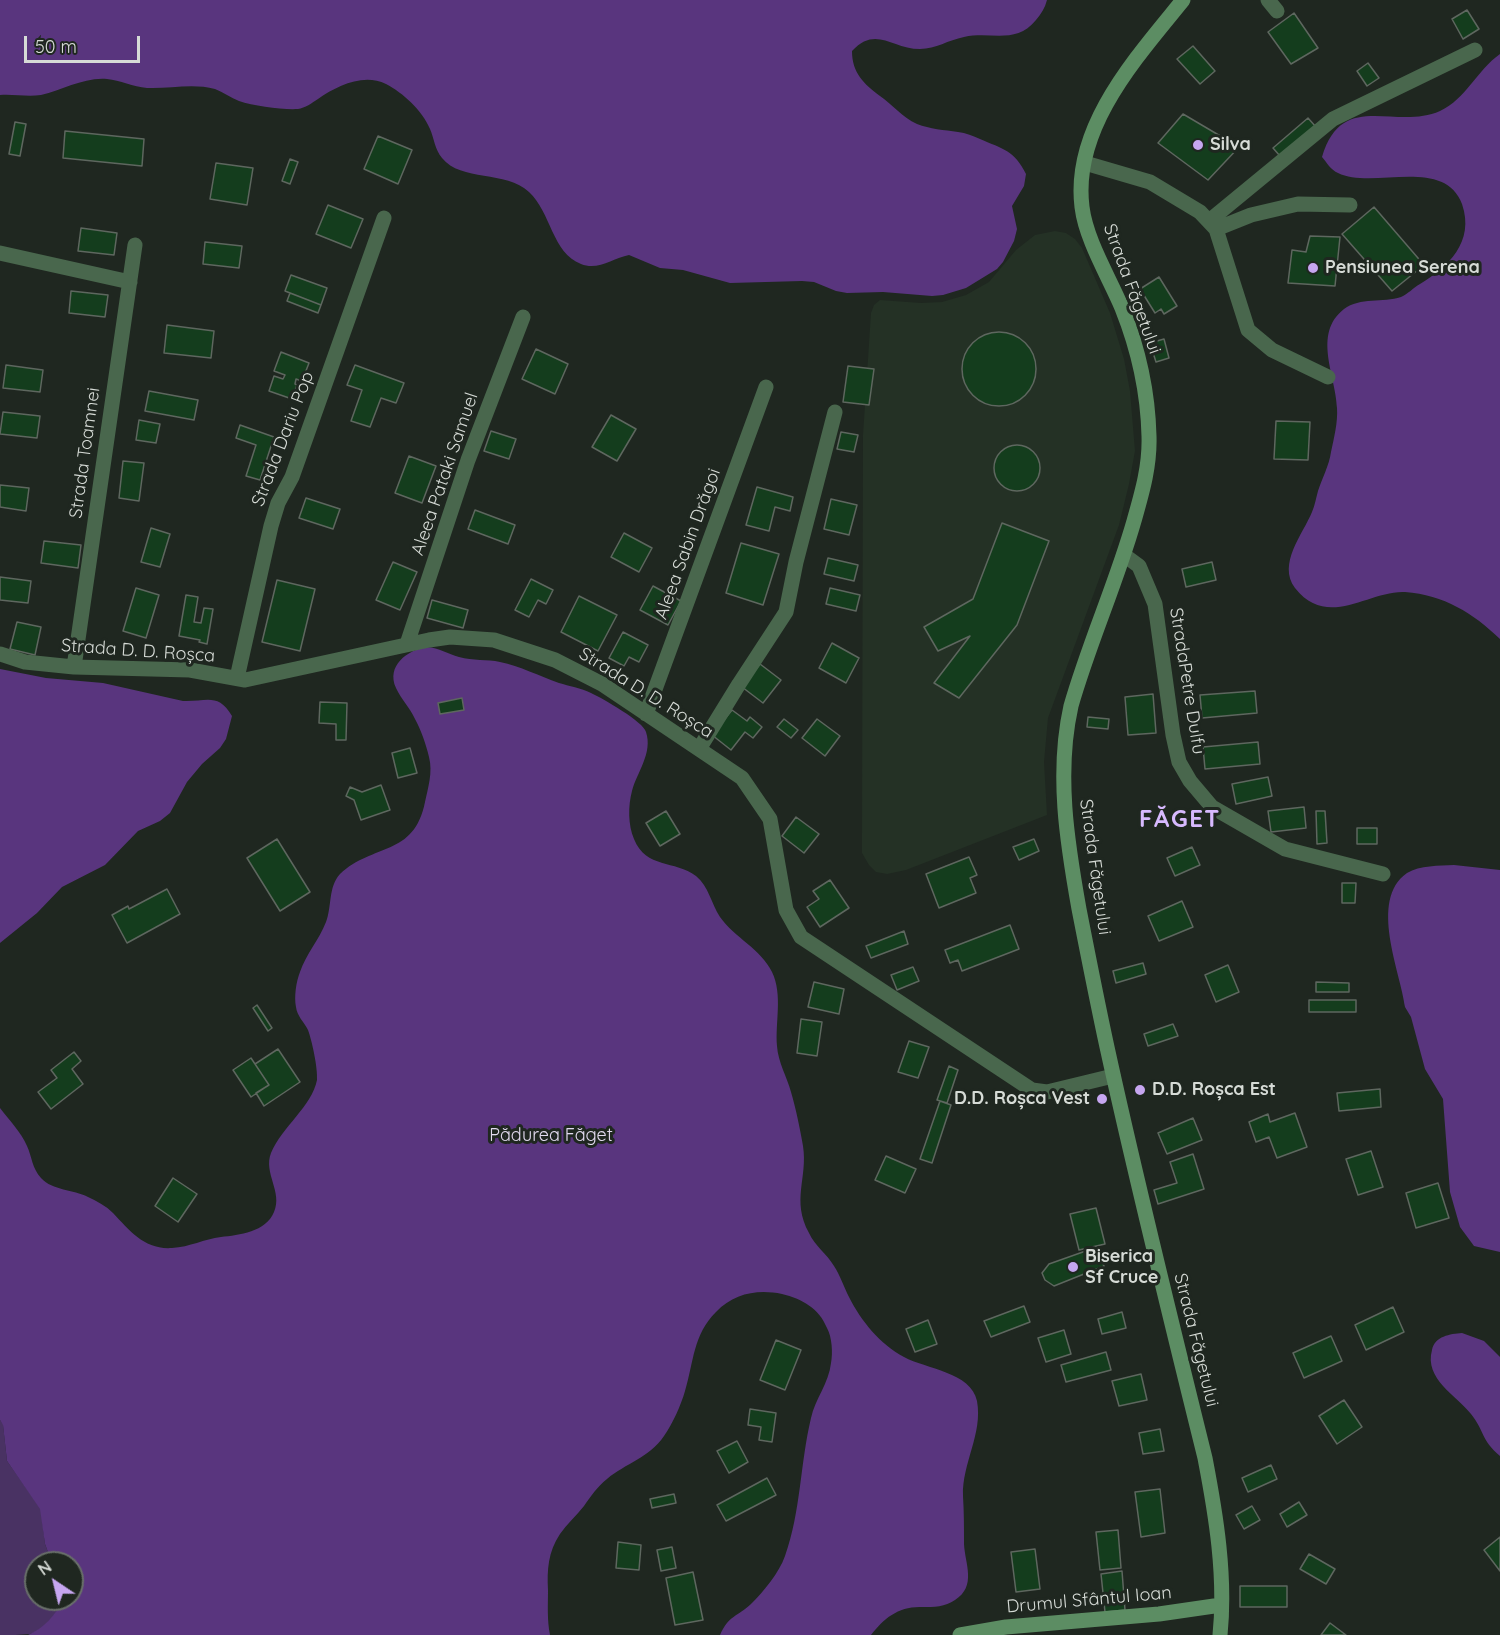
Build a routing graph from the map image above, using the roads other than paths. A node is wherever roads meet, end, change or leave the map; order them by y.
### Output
1 (1183, 0) edge
2 (1475, 50) dead end
3 (1084, 163) junction
4 (1350, 205) dead end
5 (384, 218) dead end
6 (1212, 225) junction
7 (135, 244) dead end
8 (0, 253) edge
9 (130, 282) junction
10 (523, 317) dead end
11 (1328, 377) dead end
12 (766, 387) dead end
13 (835, 412) dead end
14 (1124, 555) junction
15 (407, 644) junction
16 (0, 654) edge
17 (74, 667) junction
18 (237, 678) junction
19 (646, 714) junction
20 (699, 749) junction
21 (1383, 874) dead end
22 (1113, 1076) junction
23 (1221, 1605) junction
24 (1224, 1633) edge
25 (960, 1635) edge

1 - 3 main road, Strada Făgetului
2 - 6 street
3 - 6 street
3 - 14 main road, Strada Făgetului
4 - 6 street
5 - 18 street, Strada Dariu Pop
6 - 11 street
7 - 9 street, Strada Toamnei
8 - 9 street
9 - 17 street, Strada Toamnei
10 - 15 street, Aleea Pataki Samuel
12 - 19 street, Aleea Sabin Drăgoi
13 - 20 street
14 - 21 street, StradaPetre Dulfu
14 - 22 main road, Strada Făgetului
15 - 18 street, Strada D. D. Roșca
15 - 19 street, Strada D. D. Roșca
16 - 17 street, Strada D. D. Roșca
17 - 18 street, Strada D. D. Roșca
19 - 20 street, Strada D. D. Roșca
20 - 22 street, Strada D. D. Roșca
22 - 23 main road, Strada Făgetului
23 - 24 main road, Strada Făgetului
23 - 25 main road, Drumul Sfântul Ioan

